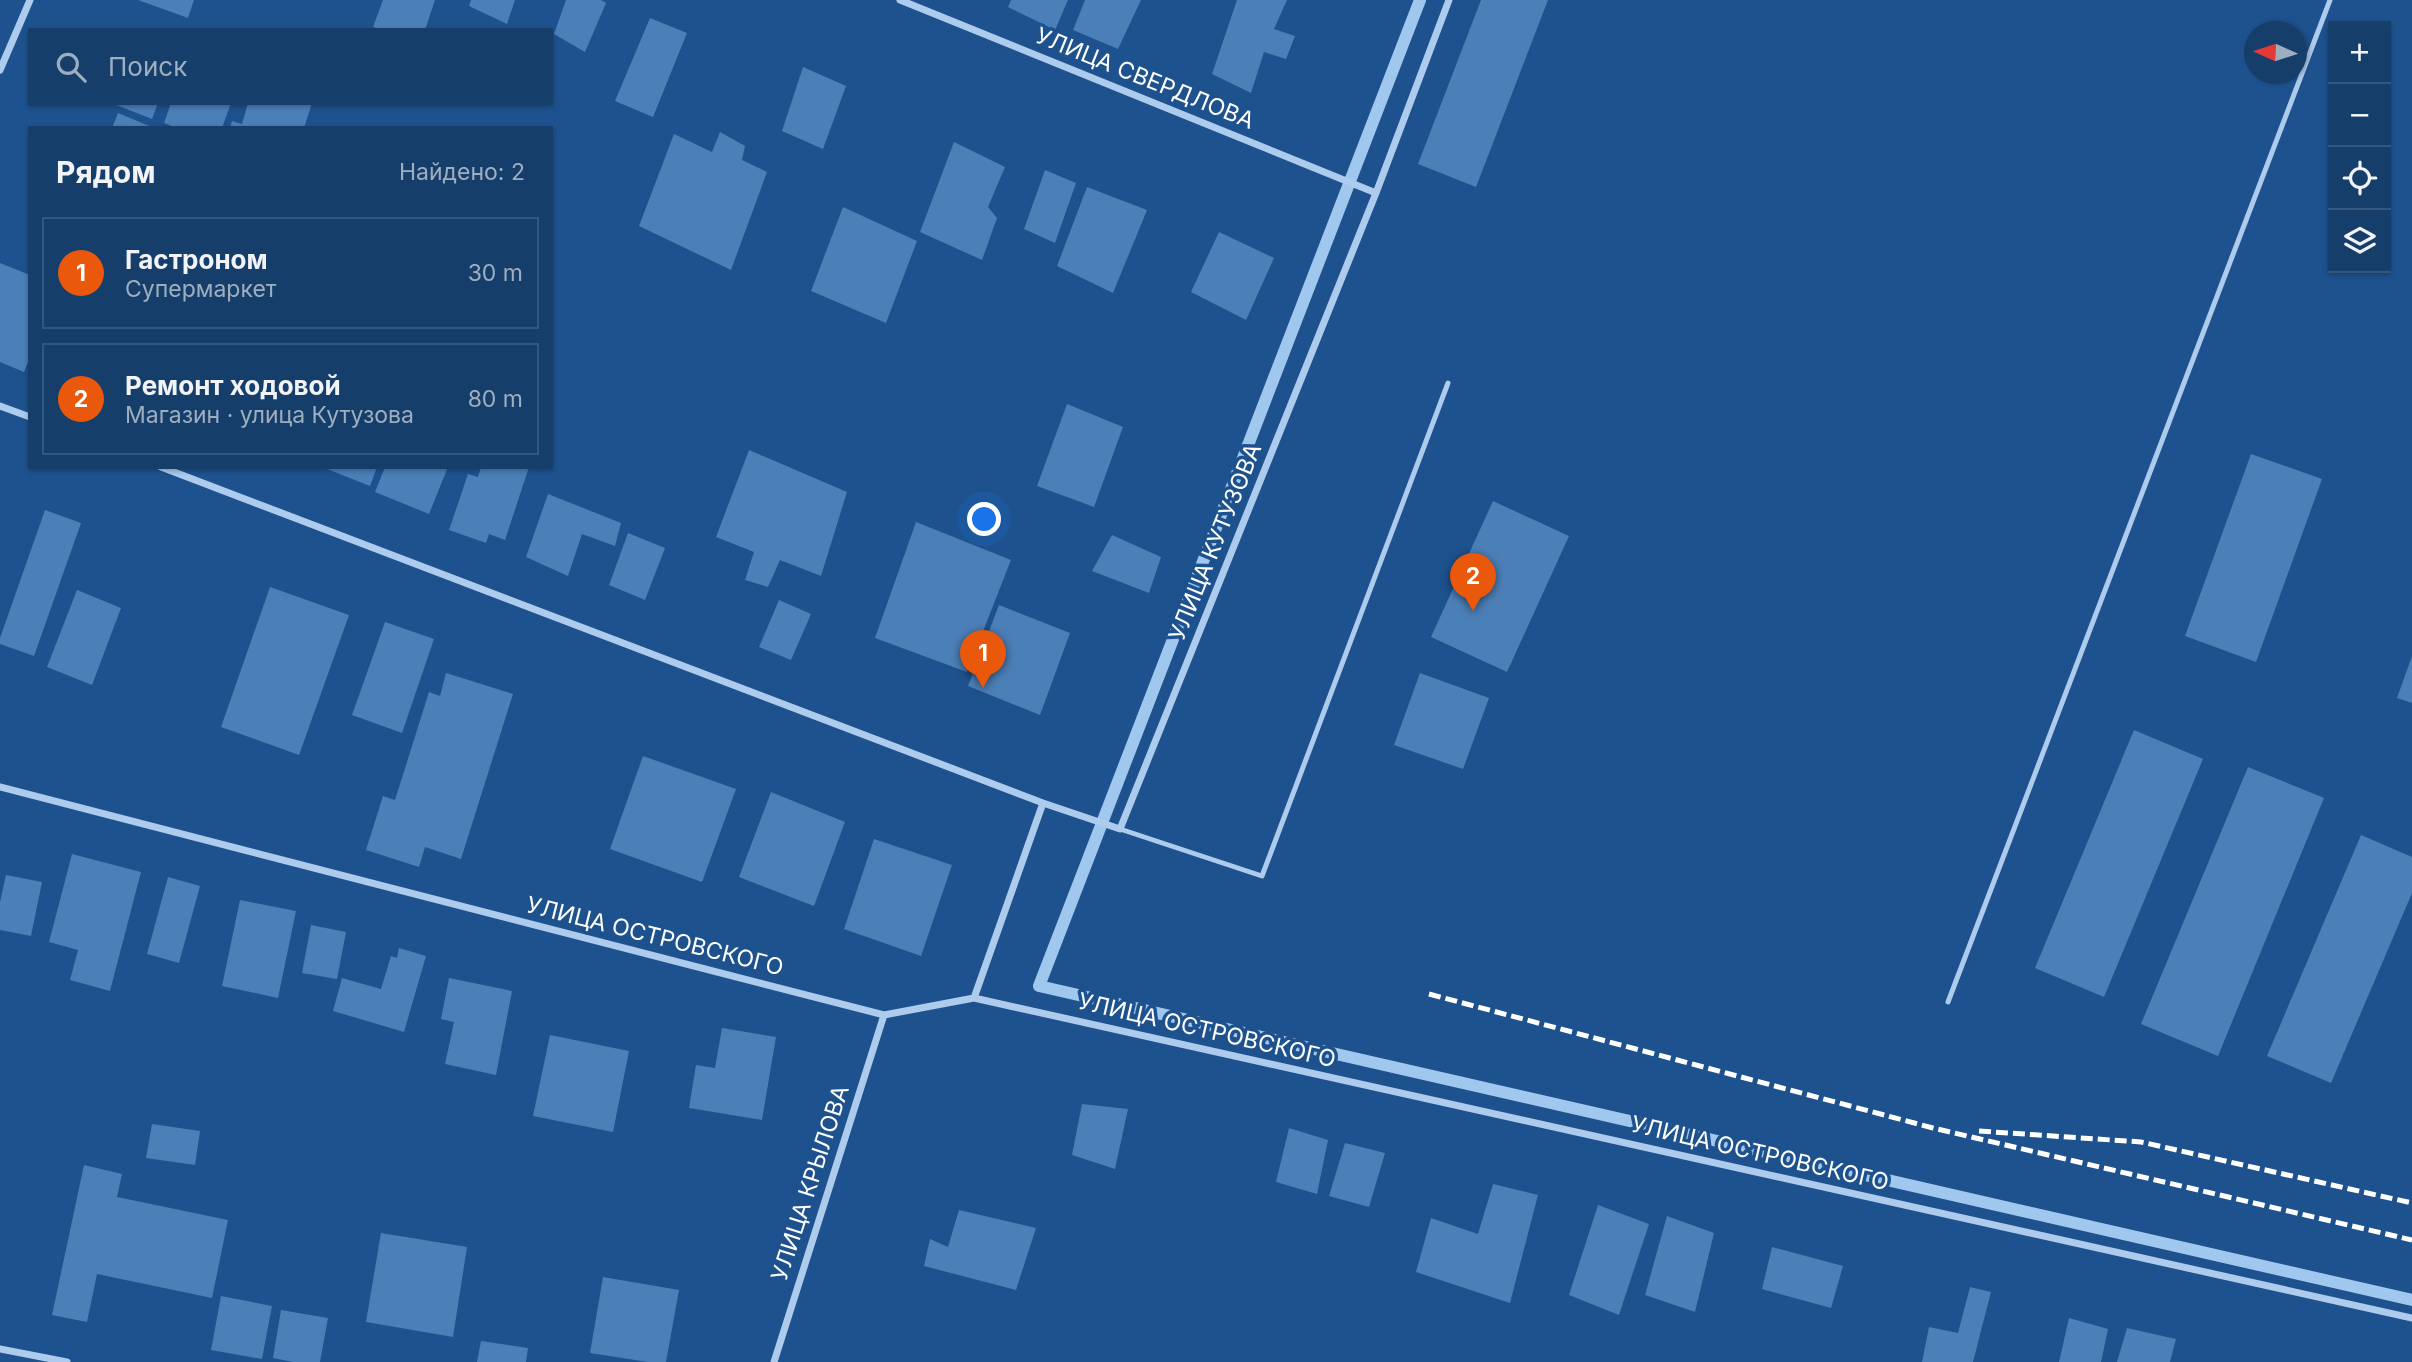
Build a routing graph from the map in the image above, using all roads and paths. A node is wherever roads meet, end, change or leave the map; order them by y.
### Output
1 (30, 0) edge
2 (900, 0) edge
3 (1450, 0) edge
4 (2330, 0) edge
5 (0, 70) edge
6 (1376, 193) junction
7 (1448, 383) dead end
8 (0, 406) edge
9 (28, 416) edge
10 (167, 469) edge
11 (0, 787) edge
12 (1043, 803) junction
13 (1120, 829) junction
14 (974, 998) junction
15 (1948, 1002) dead end
16 (884, 1015) junction
17 (2412, 1318) edge
18 (0, 1349) edge
19 (66, 1362) edge
20 (774, 1362) edge

1 - 5 street
2 - 6 street, УЛИЦА СВЕРДЛОВА
3 - 6 street, УЛИЦА КУТУЗОВА
4 - 15 lane
6 - 13 street, УЛИЦА КУТУЗОВА
7 - 13 lane
8 - 9 street
10 - 12 street
11 - 16 street, УЛИЦА ОСТРОВСКОГО
12 - 13 street
12 - 14 street
14 - 16 street, УЛИЦА ОСТРОВСКОГО
14 - 17 street, УЛИЦА ОСТРОВСКОГО
16 - 20 street, УЛИЦА КРЫЛОВА
18 - 19 street

